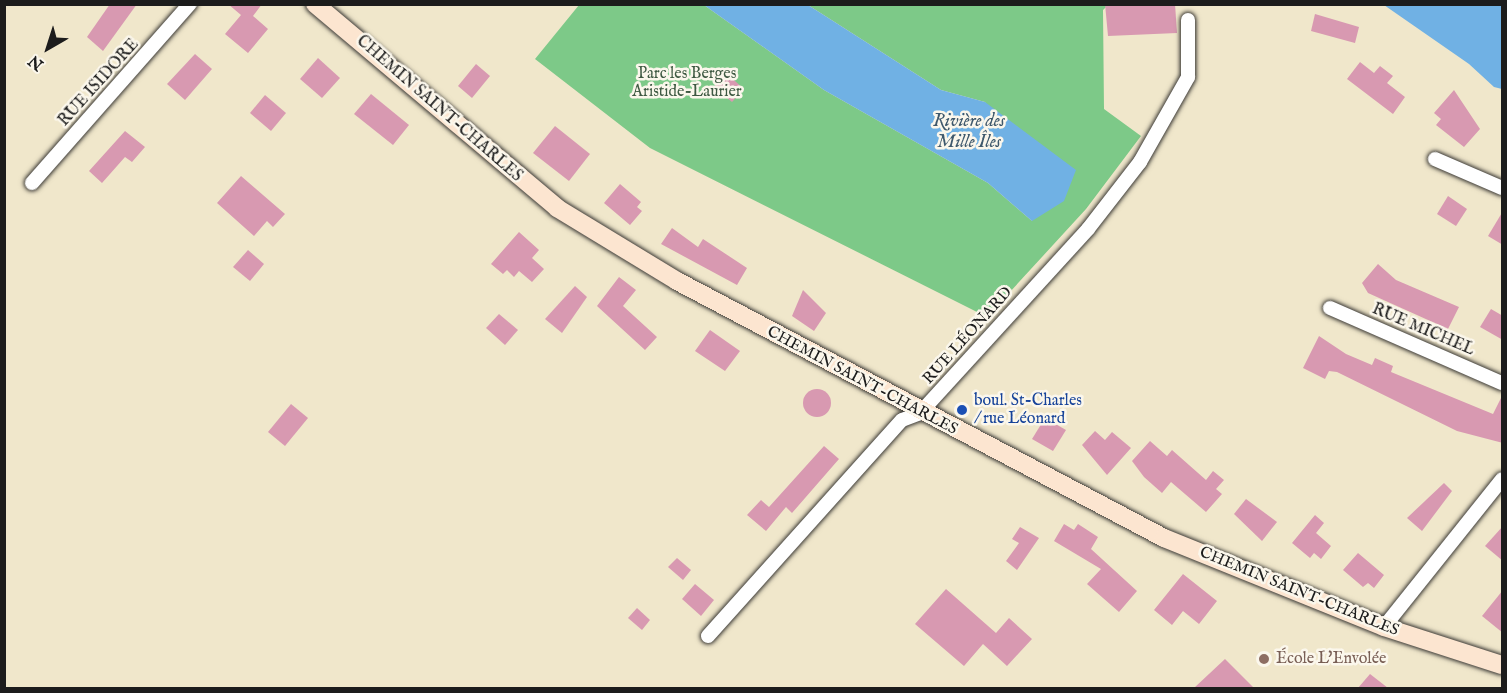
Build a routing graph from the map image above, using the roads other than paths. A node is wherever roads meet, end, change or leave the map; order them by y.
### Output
1 (190, 4) edge
2 (315, 4) edge
3 (1188, 20) dead end
4 (1435, 159) dead end
5 (32, 183) dead end
6 (1503, 188) edge
7 (1330, 308) dead end
8 (1503, 382) edge
9 (920, 413) junction
10 (1503, 479) edge
11 (1384, 627) junction
12 (708, 636) dead end
13 (1503, 665) edge

1 - 5 street, RUE ISIDORE
2 - 9 main road, CHEMIN SAINT-CHARLES
3 - 9 street, RUE LÉONARD
4 - 6 street
7 - 8 street, RUE MICHEL
9 - 11 main road, CHEMIN SAINT-CHARLES
9 - 12 street, RUE LÉONARD
10 - 11 street
11 - 13 main road, CHEMIN SAINT-CHARLES

